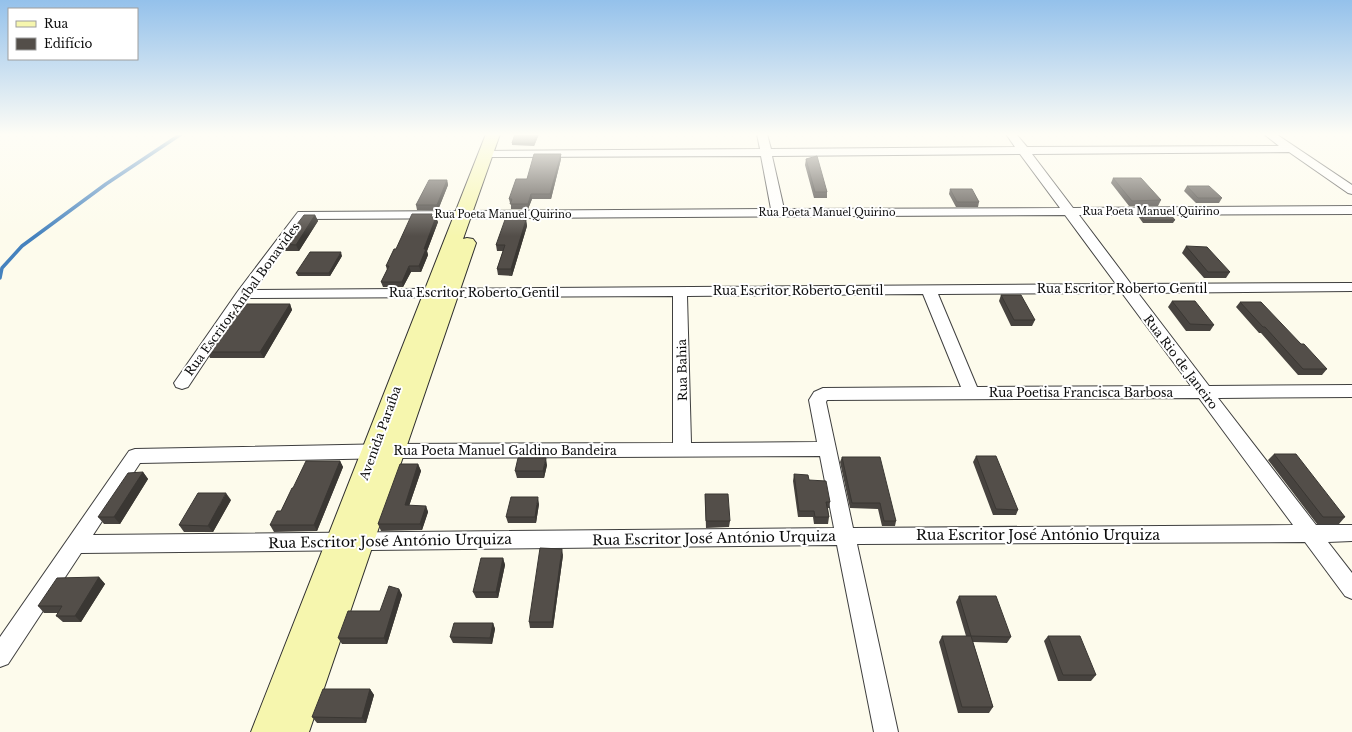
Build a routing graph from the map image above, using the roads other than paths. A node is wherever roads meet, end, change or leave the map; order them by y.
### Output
1 (486, 168) edge
2 (768, 168) edge
3 (1036, 168) edge
4 (1320, 168) edge
5 (1352, 190) edge
6 (1352, 210) edge
7 (1068, 211) junction
8 (778, 212) junction
9 (469, 214) junction
10 (302, 215) joint
11 (1352, 287) edge
12 (1126, 288) junction
13 (929, 290) junction
14 (441, 291) junction
15 (680, 291) junction
16 (243, 294) junction
17 (182, 383) dead end
18 (1352, 390) edge
19 (971, 392) junction
20 (1204, 392) junction
21 (682, 449) junction
22 (828, 449) junction
23 (383, 451) junction
24 (1310, 533) junction
25 (1352, 533) edge
26 (845, 536) junction
27 (350, 542) junction
28 (75, 544) junction
29 (1352, 590) edge
30 (0, 656) edge
31 (268, 732) edge
32 (292, 732) edge
33 (886, 732) edge

1 - 9 street, Avenida Paraíba
2 - 8 street
3 - 7 street, Rua Rio de Janeiro
4 - 5 street
6 - 7 street, Rua Poeta Manuel Quirino
7 - 8 street, Rua Poeta Manuel Quirino
7 - 12 street, Rua Rio de Janeiro
8 - 9 street, Rua Poeta Manuel Quirino
9 - 10 street, Rua Poeta Manuel Quirino
9 - 14 street, Avenida Paraíba
10 - 16 street, Rua Escritor Aníbal Bonavides
11 - 12 street, Rua Escritor Roberto Gentil
12 - 13 street, Rua Escritor Roberto Gentil
12 - 20 street, Rua Rio de Janeiro
13 - 15 street, Rua Escritor Roberto Gentil
13 - 19 street
14 - 15 street, Rua Escritor Roberto Gentil
14 - 16 street, Rua Escritor Roberto Gentil
14 - 23 street, Avenida Paraíba
15 - 21 street, Rua Bahia
16 - 17 street, Rua Escritor Aníbal Bonavides
18 - 20 street, Rua Poetisa Francisca Barbosa
19 - 20 street, Rua Poetisa Francisca Barbosa
19 - 22 street, Rua Poetisa Francisca Barbosa
20 - 24 street, Rua Rio de Janeiro
21 - 22 street, Rua Poeta Manuel Galdino Bandeira
21 - 23 street, Rua Poeta Manuel Galdino Bandeira
22 - 26 street
23 - 27 street, Avenida Paraíba
23 - 28 street, Rua Poeta Manuel Galdino Bandeira
24 - 25 street, Rua Escritor José António Urquiza
24 - 26 street, Rua Escritor José António Urquiza
24 - 29 street, Rua Rio de Janeiro
26 - 27 street, Rua Escritor José António Urquiza
26 - 33 street
27 - 28 street, Rua Escritor José António Urquiza
27 - 31 street, Avenida Paraíba
27 - 32 street, Avenida Paraíba
28 - 30 street

